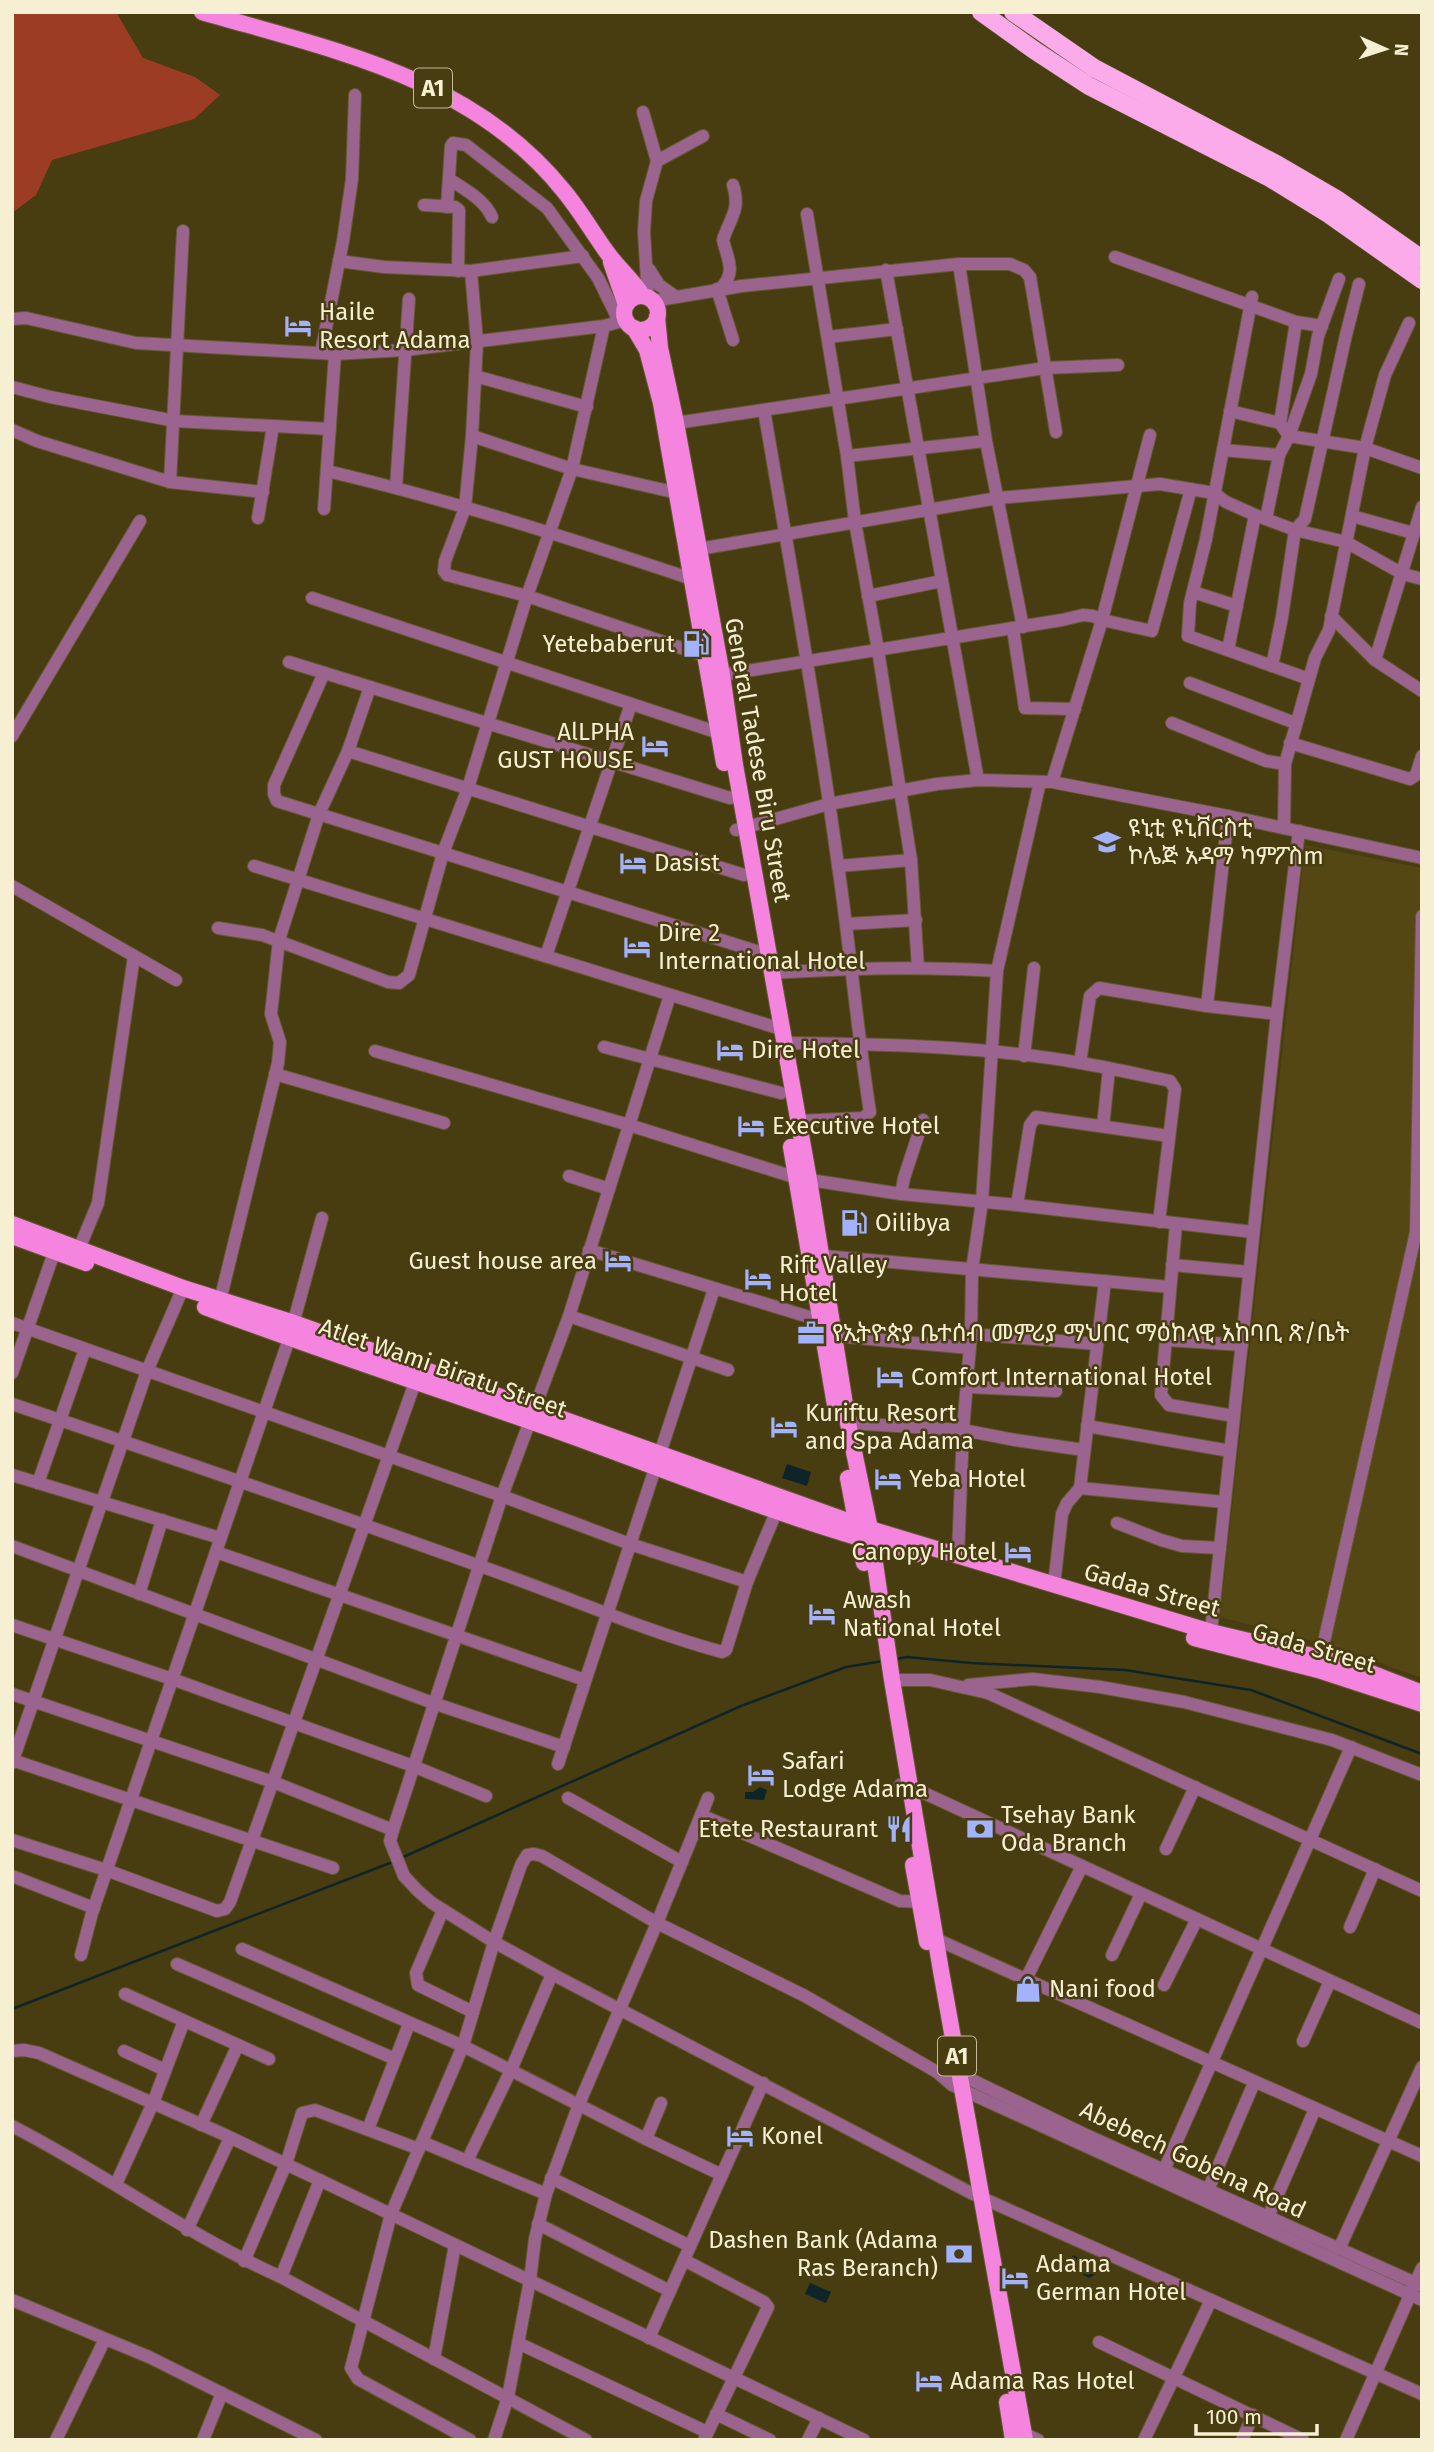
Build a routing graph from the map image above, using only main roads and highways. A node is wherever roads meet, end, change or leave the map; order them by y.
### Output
1 (202, 12) edge
2 (981, 12) edge
3 (1013, 12) edge
4 (607, 253) junction
5 (1422, 259) edge
6 (1422, 280) edge
7 (648, 298) junction
8 (657, 317) junction
9 (626, 319) junction
10 (683, 494) junction
11 (712, 658) junction
12 (735, 796) junction
13 (741, 829) junction
14 (778, 1033) junction
15 (803, 1179) junction
16 (12, 1224) edge
17 (12, 1236) edge
18 (57, 1246) junction
19 (182, 1293) junction
20 (825, 1330) junction
21 (291, 1331) junction
22 (657, 1461) junction
23 (865, 1534) junction
24 (1211, 1638) junction
25 (1319, 1664) junction
26 (1422, 1693) edge
27 (1422, 1704) edge
28 (1025, 2438) edge

1 - 4 main road, A1
2 - 6 highway
3 - 5 highway
4 - 7 main road, A1
4 - 9 main road, A1
7 - 8 main road
7 - 9 main road
8 - 9 main road
8 - 10 main road, General Tadese Biru Street / A1
9 - 10 main road, General Tadese Biru Street / A1
10 - 11 main road, General Tadese Biru Street / A1
10 - 11 main road, General Tadese Biru Street / A1
11 - 12 main road, General Tadese Biru Street / A1
11 - 12 main road, General Tadese Biru Street / A1
12 - 13 main road, General Tadese Biru Street / A1
13 - 14 main road, General Tadese Biru Street / A1
13 - 14 main road, General Tadese Biru Street / A1
14 - 15 main road, General Tadese Biru Street / A1
14 - 15 main road, General Tadese Biru Street / A1
15 - 20 main road, General Tadese Biru Street / A1
16 - 18 main road, Atlet Wami Biratu Street
17 - 18 main road, Atlet Wami Biratu Street
18 - 19 main road, Atlet Wami Biratu Street
18 - 19 main road, Atlet Wami Biratu Street
19 - 21 main road, Atlet Wami Biratu Street
19 - 21 main road, Atlet Wami Biratu Street
20 - 23 main road, General Tadese Biru Street / A1
20 - 23 main road, General Tadese Biru Street / A1
21 - 22 main road, Atlet Wami Biratu Street
22 - 23 main road, Atlet Wami Biratu Street
22 - 23 main road, Atlet Wami Biratu Street
23 - 24 main road
23 - 24 main road, Gadaa Street
23 - 28 main road, A1
24 - 25 main road, Gadaa Street
25 - 26 main road, Gadaa Street
25 - 27 main road, Gada Street

